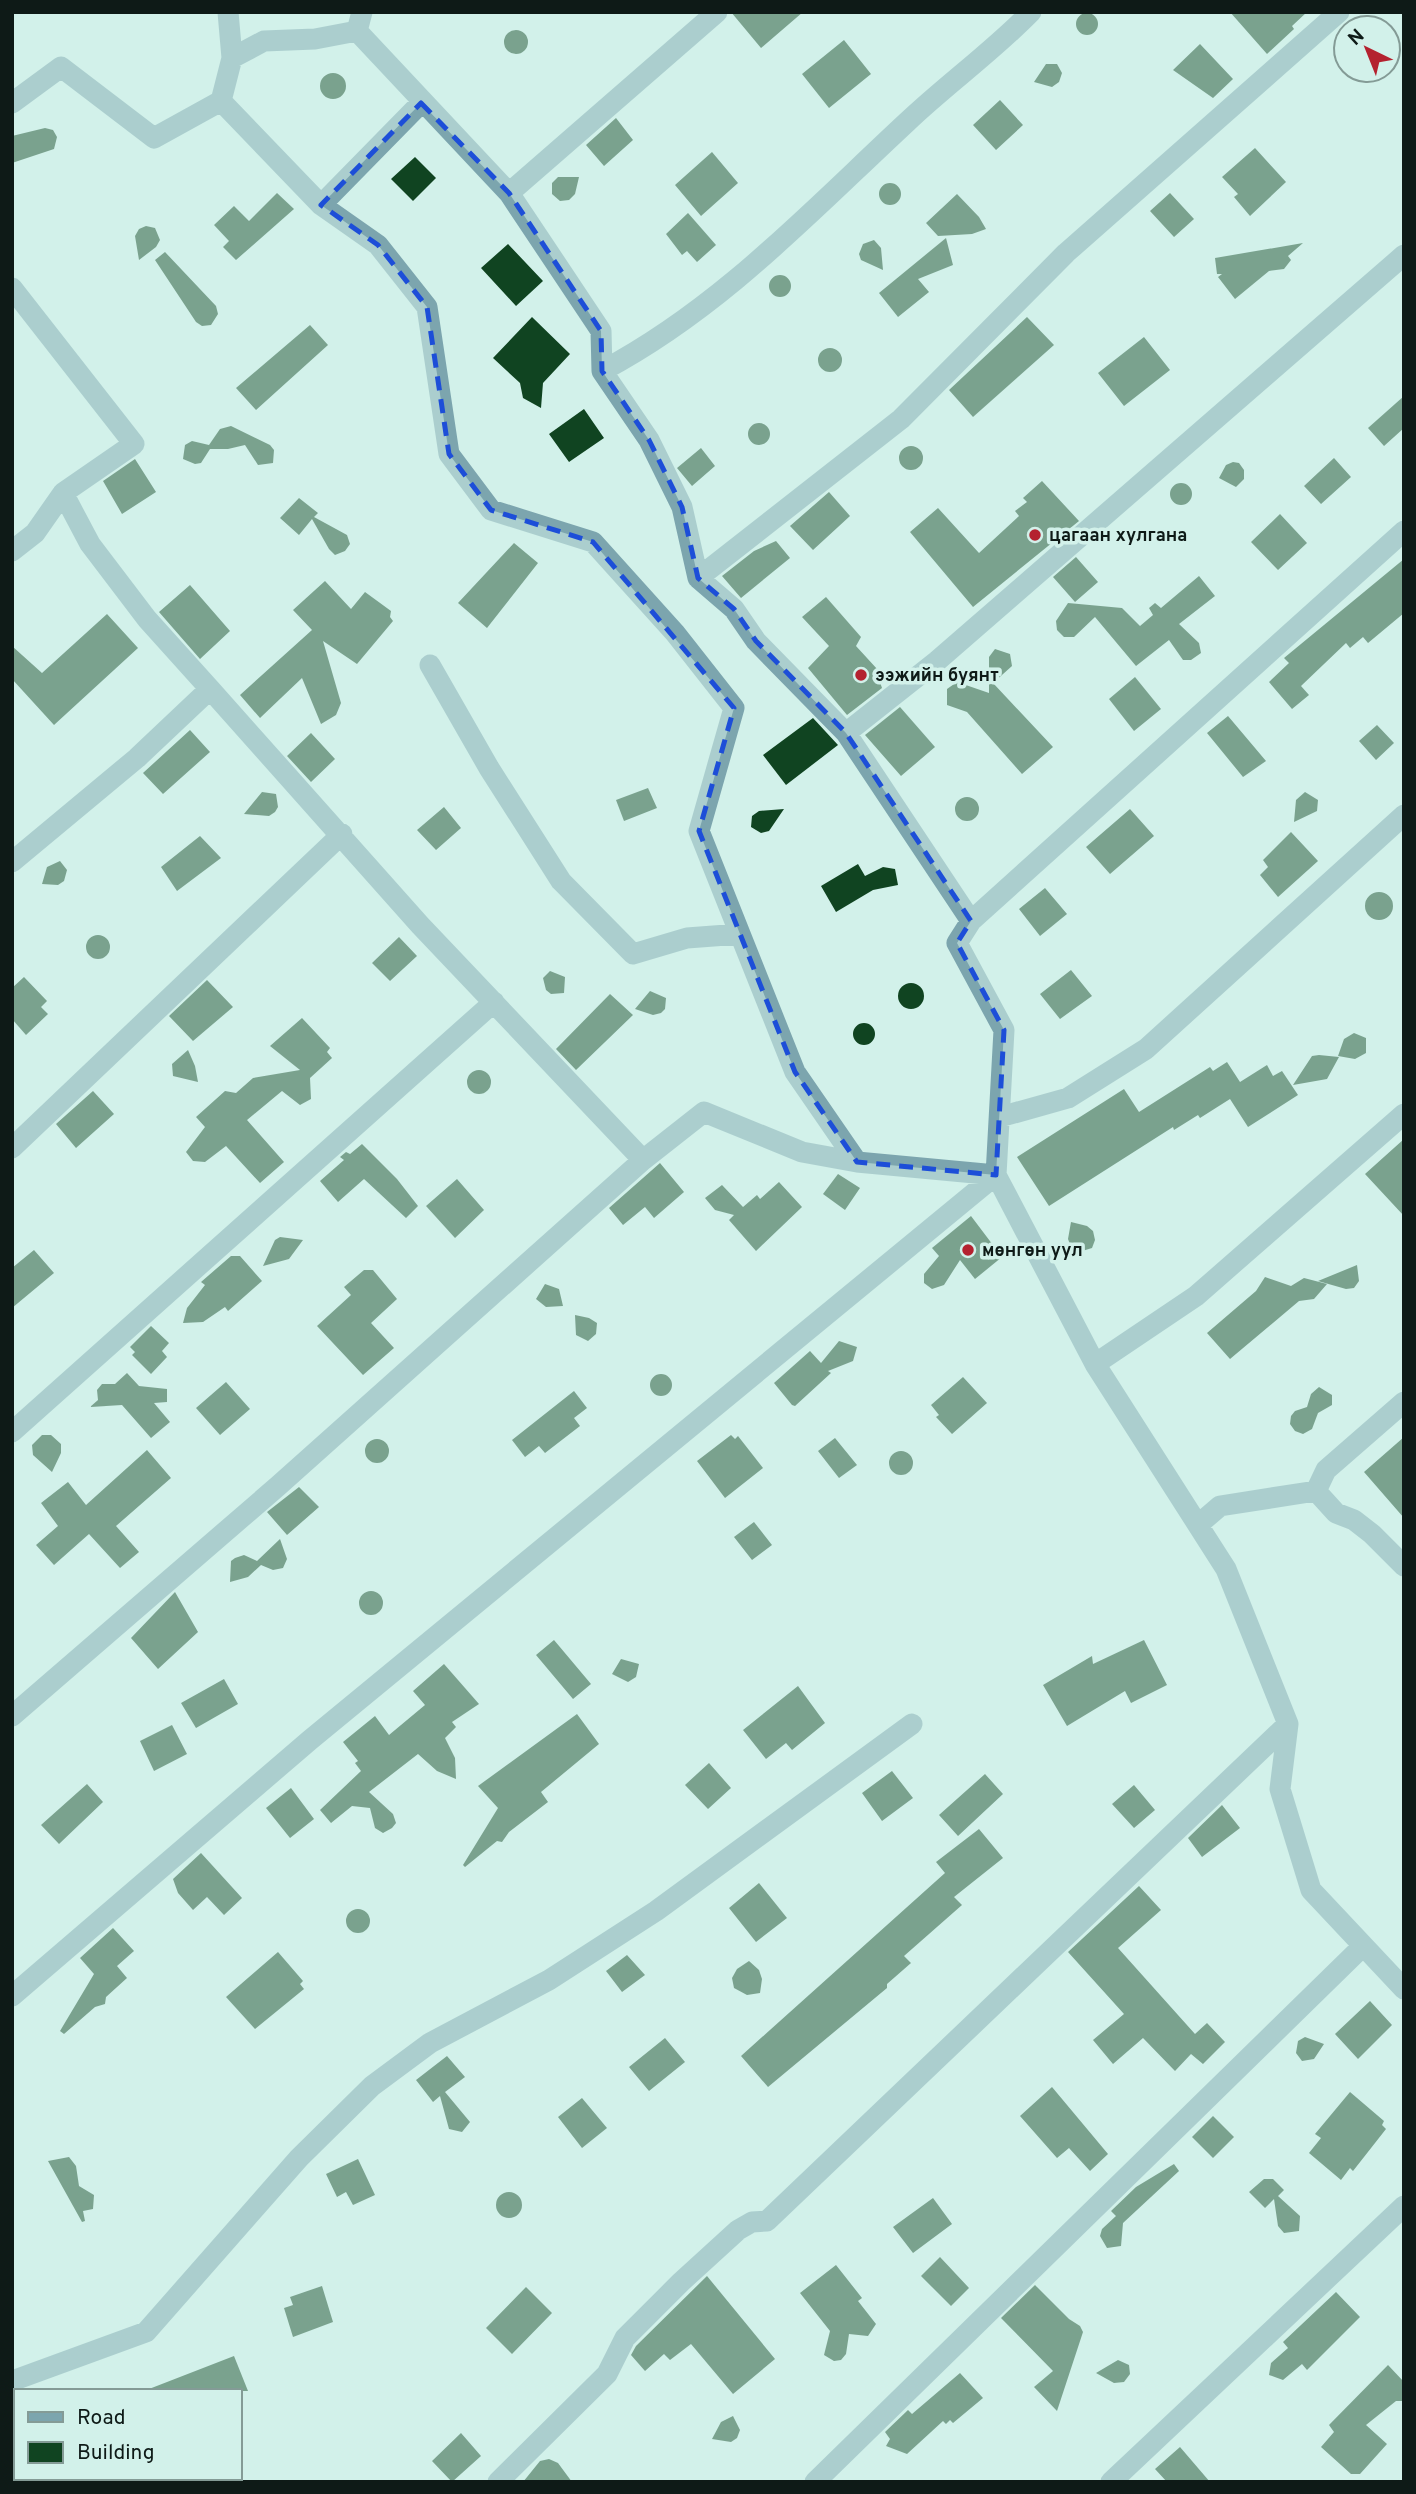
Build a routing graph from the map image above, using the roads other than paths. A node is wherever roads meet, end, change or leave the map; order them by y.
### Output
1 (228, 12) edge
2 (717, 12) edge
3 (1031, 12) edge
4 (1339, 12) edge
5 (359, 22) edge
6 (232, 58) junction
7 (221, 101) junction
8 (12, 103) edge
9 (421, 103) junction
10 (509, 193) junction
11 (321, 205) junction
12 (1404, 255) edge
13 (12, 288) edge
14 (602, 371) junction
15 (63, 493) junction
16 (1404, 531) edge
17 (12, 551) edge
18 (698, 578) junction
19 (429, 665) dead end
20 (210, 689) junction
21 (846, 733) junction
22 (1404, 815) edge
23 (342, 834) junction
24 (12, 862) edge
25 (971, 922) junction
26 (740, 934) junction
27 (494, 1002) junction
28 (1404, 1114) edge
29 (1000, 1117) junction
30 (12, 1148) edge
31 (643, 1160) junction
32 (857, 1162) junction
33 (996, 1175) junction
34 (1095, 1364) junction
35 (1404, 1402) edge
36 (12, 1432) edge
37 (1316, 1490) junction
38 (1199, 1524) junction
39 (1404, 1566) edge
40 (12, 1716) edge
41 (912, 1724) dead end
42 (1288, 1724) junction
43 (1362, 1947) junction
44 (1404, 1989) edge
45 (12, 1996) edge
46 (1404, 2206) edge
47 (12, 2381) edge
48 (498, 2482) edge
49 (815, 2482) edge
50 (1111, 2482) edge

1 - 6 street
2 - 10 street
3 - 14 street
4 - 18 street
5 - 6 street
5 - 9 street
6 - 7 street
7 - 8 street
7 - 11 street
9 - 10 street
9 - 11 street
10 - 14 street
11 - 26 street
12 - 21 street
13 - 15 street
14 - 18 street
15 - 17 street
15 - 20 street
16 - 25 street
18 - 21 street
19 - 26 street
20 - 23 street
20 - 24 street
21 - 25 street
22 - 29 street
23 - 27 street
23 - 30 street
25 - 29 street
26 - 32 street
27 - 31 street
27 - 36 street
28 - 34 street
29 - 33 street
31 - 32 street
31 - 40 street
32 - 33 street
33 - 34 street
33 - 45 street
34 - 38 street
35 - 37 street
37 - 38 street
37 - 39 street
38 - 42 street
41 - 47 street
42 - 43 street
42 - 48 street
43 - 44 street
43 - 49 street
46 - 50 street

